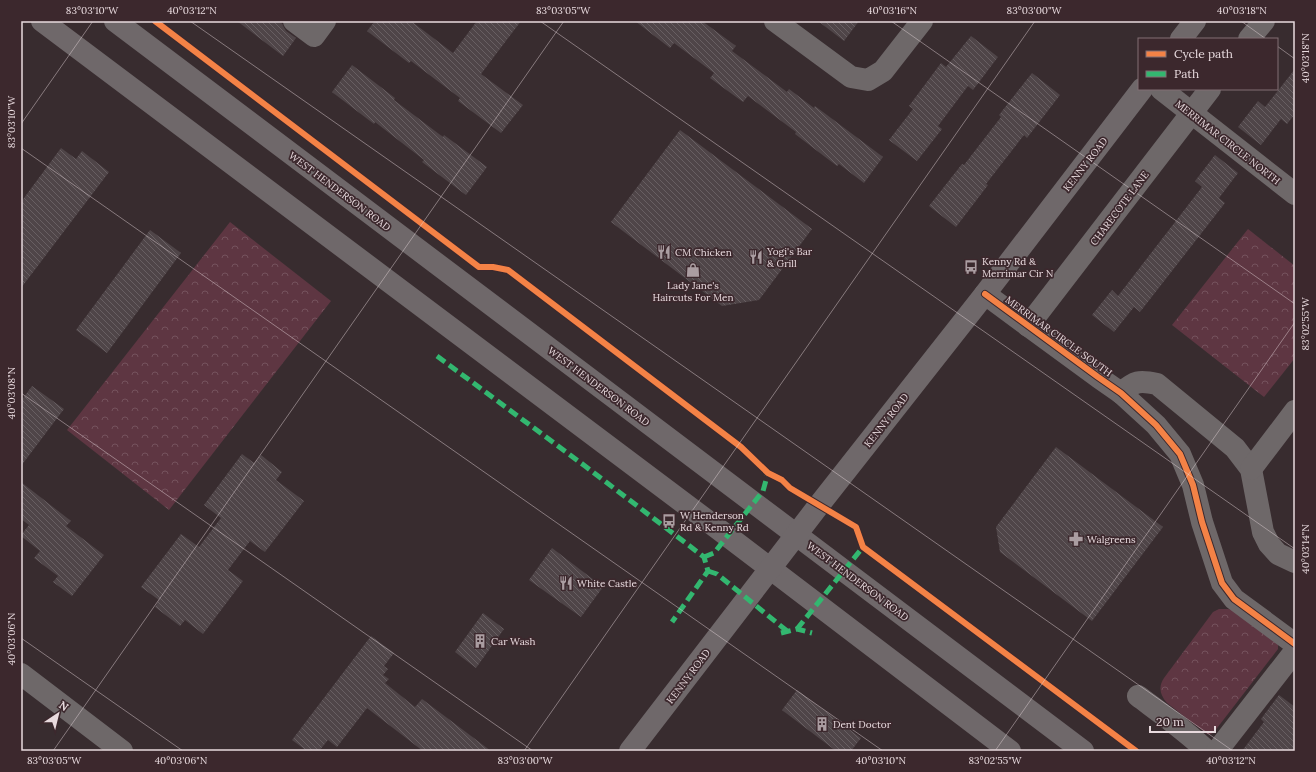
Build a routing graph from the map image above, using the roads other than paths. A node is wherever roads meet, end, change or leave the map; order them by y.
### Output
1 (42, 21) edge
2 (114, 21) edge
3 (294, 21) edge
4 (325, 21) edge
5 (775, 21) edge
6 (922, 21) edge
7 (1195, 21) edge
8 (1264, 21) edge
9 (1182, 38) edge
10 (1251, 38) edge
11 (1141, 90) edge
12 (1162, 90) edge
13 (1209, 90) edge
14 (1192, 113) junction
15 (1295, 194) edge
16 (985, 294) junction
17 (1028, 326) junction
18 (1121, 393) junction
19 (1295, 411) edge
20 (1251, 469) junction
21 (796, 534) junction
22 (1295, 562) edge
23 (770, 568) junction
24 (1295, 644) edge
25 (1295, 651) edge
26 (21, 674) edge
27 (1138, 696) dead end
28 (122, 751) edge
29 (630, 751) edge
30 (1010, 751) edge
31 (1083, 751) edge
32 (1207, 751) edge
33 (1217, 751) edge

1 - 23 main road
2 - 21 main road, WEST HENDERSON ROAD
3 - 4 street
5 - 6 street
7 - 9 main road
8 - 10 street
11 - 16 main road, KENNY ROAD
12 - 14 street, MERRIMAR CIRCLE NORTH
13 - 14 street, CHARECOTE LANE
14 - 15 street, MERRIMAR CIRCLE NORTH
14 - 17 street, CHARECOTE LANE
16 - 17 street, MERRIMAR CIRCLE SOUTH
16 - 21 main road, KENNY ROAD
17 - 18 street, MERRIMAR CIRCLE SOUTH
18 - 20 street
18 - 24 street, MERRIMAR CIRCLE SOUTH
19 - 20 street
20 - 22 street
21 - 23 main road, KENNY ROAD
21 - 31 main road, WEST HENDERSON ROAD
23 - 29 main road, KENNY ROAD
23 - 30 main road
25 - 33 street
26 - 28 street
27 - 32 street

